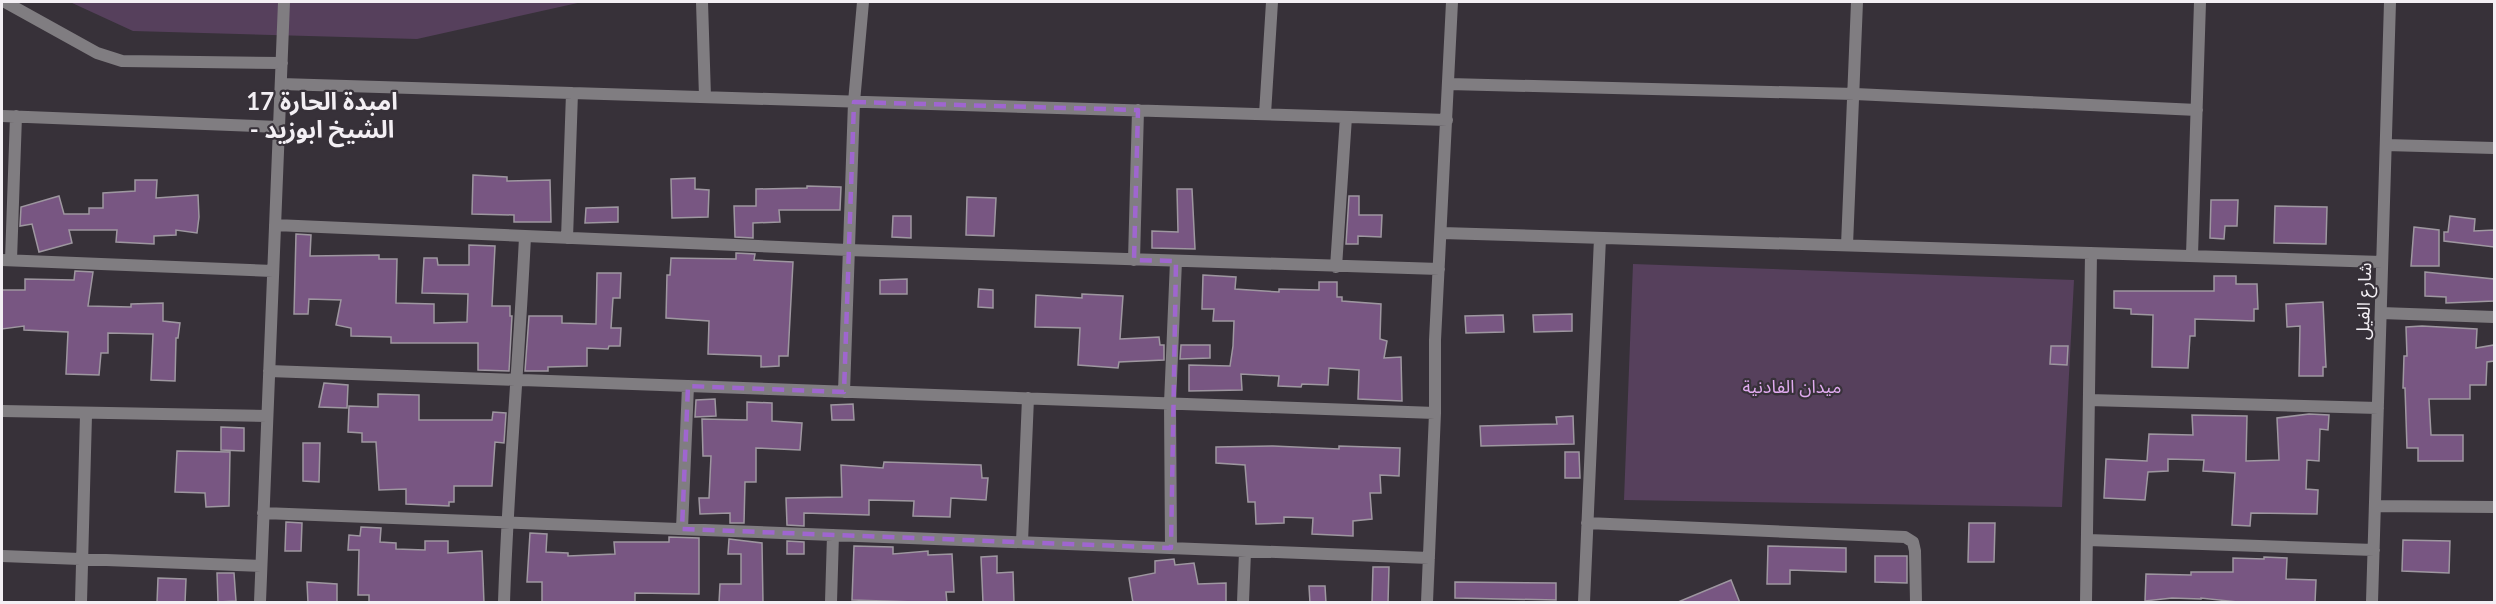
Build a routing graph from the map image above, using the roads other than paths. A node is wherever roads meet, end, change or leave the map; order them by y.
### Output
1 (5, 2) edge
2 (284, 2) edge
3 (702, 2) edge
4 (863, 2) edge
5 (1272, 2) edge
6 (1452, 2) edge
7 (1857, 2) edge
8 (2200, 2) edge
9 (2390, 2) edge
10 (282, 63) junction
11 (281, 84) junction
12 (1449, 84) junction
13 (572, 93) junction
14 (1855, 94) junction
15 (705, 97) junction
16 (854, 102) junction
17 (1138, 110) junction
18 (2197, 110) junction
19 (1266, 114) junction
20 (2, 116) edge
21 (16, 116) junction
22 (1346, 117) junction
23 (1447, 120) junction
24 (279, 127) junction
25 (2386, 145) junction
26 (2494, 148) edge
27 (275, 225) junction
28 (1442, 233) junction
29 (525, 237) junction
30 (567, 238) junction
31 (1600, 238) junction
32 (1847, 245) junction
33 (848, 250) junction
34 (2091, 253) junction
35 (2192, 255) junction
36 (6, 260) edge
37 (1134, 260) junction
38 (1176, 261) junction
39 (2382, 262) junction
40 (1336, 267) junction
41 (1439, 269) junction
42 (273, 271) junction
43 (2381, 313) junction
44 (2494, 316) edge
45 (269, 372) junction
46 (518, 379) junction
47 (688, 386) junction
48 (844, 392) junction
49 (1028, 398) junction
50 (2090, 400) junction
51 (1170, 403) junction
52 (2378, 408) junction
53 (2, 411) edge
54 (1435, 413) junction
55 (86, 415) junction
56 (267, 416) junction
57 (2375, 506) junction
58 (2494, 507) edge
59 (263, 513) junction
60 (507, 522) junction
61 (1587, 523) junction
62 (682, 529) junction
63 (833, 535) junction
64 (2088, 540) junction
65 (1022, 542) junction
66 (1171, 548) junction
67 (2374, 550) junction
68 (1245, 552) junction
69 (2, 556) edge
70 (1429, 558) junction
71 (83, 559) junction
72 (261, 566) junction
73 (81, 603) edge
74 (260, 603) edge
75 (504, 603) edge
76 (831, 603) edge
77 (1243, 603) edge
78 (1427, 603) edge
79 (1584, 603) edge
80 (1916, 603) edge
81 (2086, 603) edge
82 (2372, 603) edge

1 - 10 street
2 - 10 street
3 - 15 street
4 - 16 street
5 - 19 street
6 - 12 street
7 - 14 street
8 - 18 street
9 - 25 street, شارع الفيل
10 - 11 street
11 - 13 street
11 - 24 street
12 - 14 street
12 - 23 street
13 - 15 street
13 - 30 street
14 - 18 street
14 - 32 street
15 - 16 street
16 - 17 street
16 - 33 street
17 - 19 street
17 - 37 street
18 - 35 street
19 - 22 street
20 - 21 street
21 - 24 street
21 - 36 street
22 - 23 street
22 - 40 street
23 - 28 street
24 - 27 street
25 - 26 street
25 - 39 street, شارع الفيل
27 - 29 street
27 - 42 street
28 - 31 street
28 - 41 street
29 - 30 street
29 - 46 street
30 - 33 street
31 - 32 street
31 - 61 street
32 - 34 street
33 - 37 street
33 - 48 street
34 - 35 street
34 - 50 street
35 - 39 street
36 - 42 street
37 - 38 street
38 - 40 street
38 - 51 street
39 - 43 street, شارع الفيل
40 - 41 street
41 - 54 street
42 - 45 street
43 - 44 street
43 - 52 street, شارع الفيل
45 - 46 street
45 - 56 street
46 - 47 street
46 - 60 street
47 - 48 street
47 - 62 street
48 - 49 street
49 - 51 street
49 - 65 street
50 - 52 street
50 - 64 street
51 - 54 street
51 - 66 street
52 - 57 street, شارع الفيل
53 - 55 street
54 - 70 street
55 - 56 street
55 - 71 street
56 - 59 street
57 - 58 street
57 - 67 street, شارع الفيل
59 - 60 street
59 - 72 street
60 - 62 street
60 - 75 street
61 - 79 street
61 - 80 street
62 - 63 street
63 - 65 street
63 - 76 street
64 - 67 street
64 - 81 street
65 - 66 street
66 - 68 street
67 - 82 street, شارع الفيل
68 - 70 street
68 - 77 street
69 - 71 street
70 - 78 street
71 - 72 street
71 - 73 street
72 - 74 street

